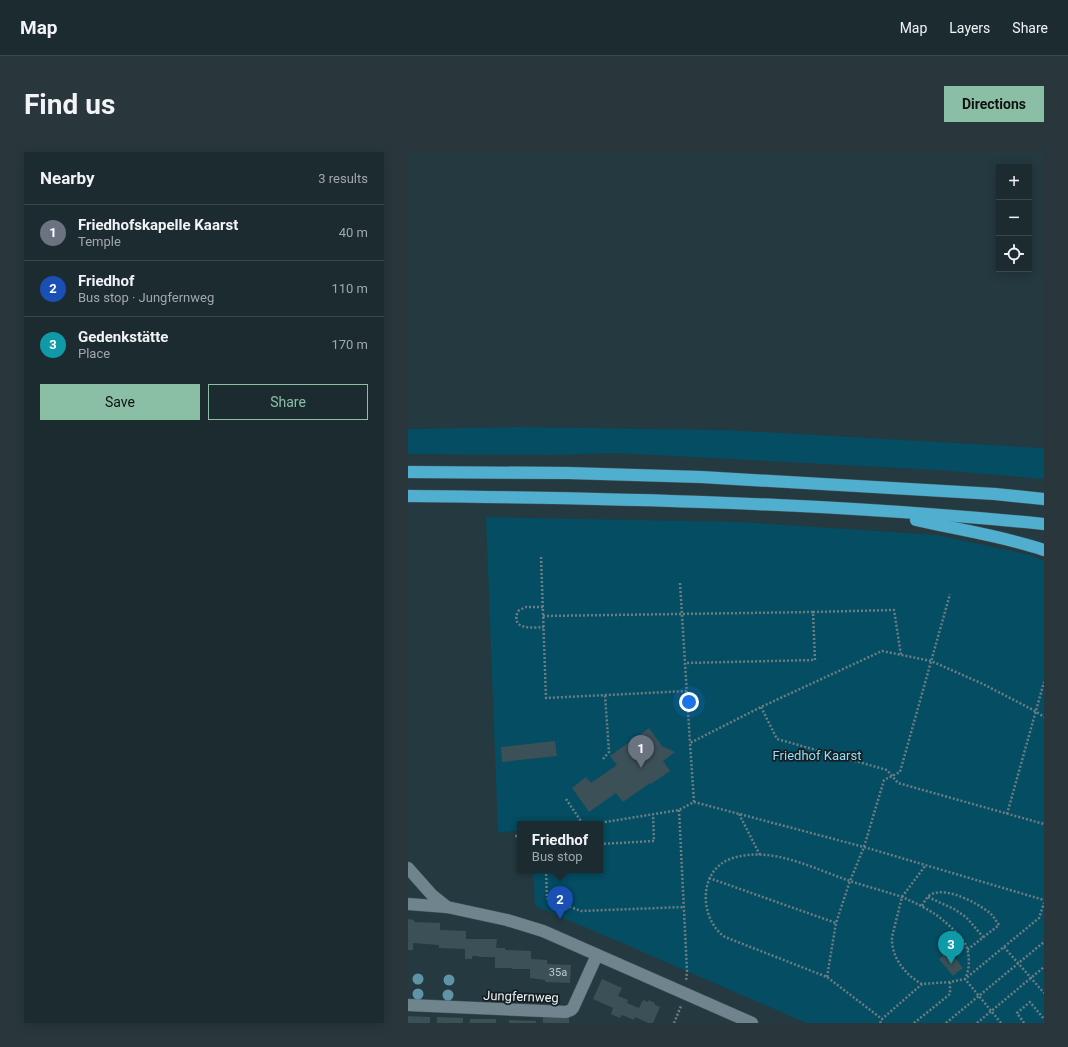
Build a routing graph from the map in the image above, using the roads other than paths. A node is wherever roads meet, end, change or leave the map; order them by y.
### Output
1 (408, 472) edge
2 (996, 494) junction
3 (1044, 494) edge
4 (408, 496) edge
5 (1044, 499) edge
6 (880, 511) junction
7 (1044, 524) edge
8 (1044, 550) edge
9 (408, 868) edge
10 (408, 904) edge
11 (447, 907) junction
12 (597, 955) junction
13 (408, 1005) edge
14 (752, 1023) edge

1 - 2 highway
2 - 3 highway
2 - 5 highway
4 - 6 highway
6 - 7 highway
6 - 8 highway
9 - 11 street
10 - 11 street
11 - 12 street
12 - 13 street, Jungfernweg
12 - 14 street

